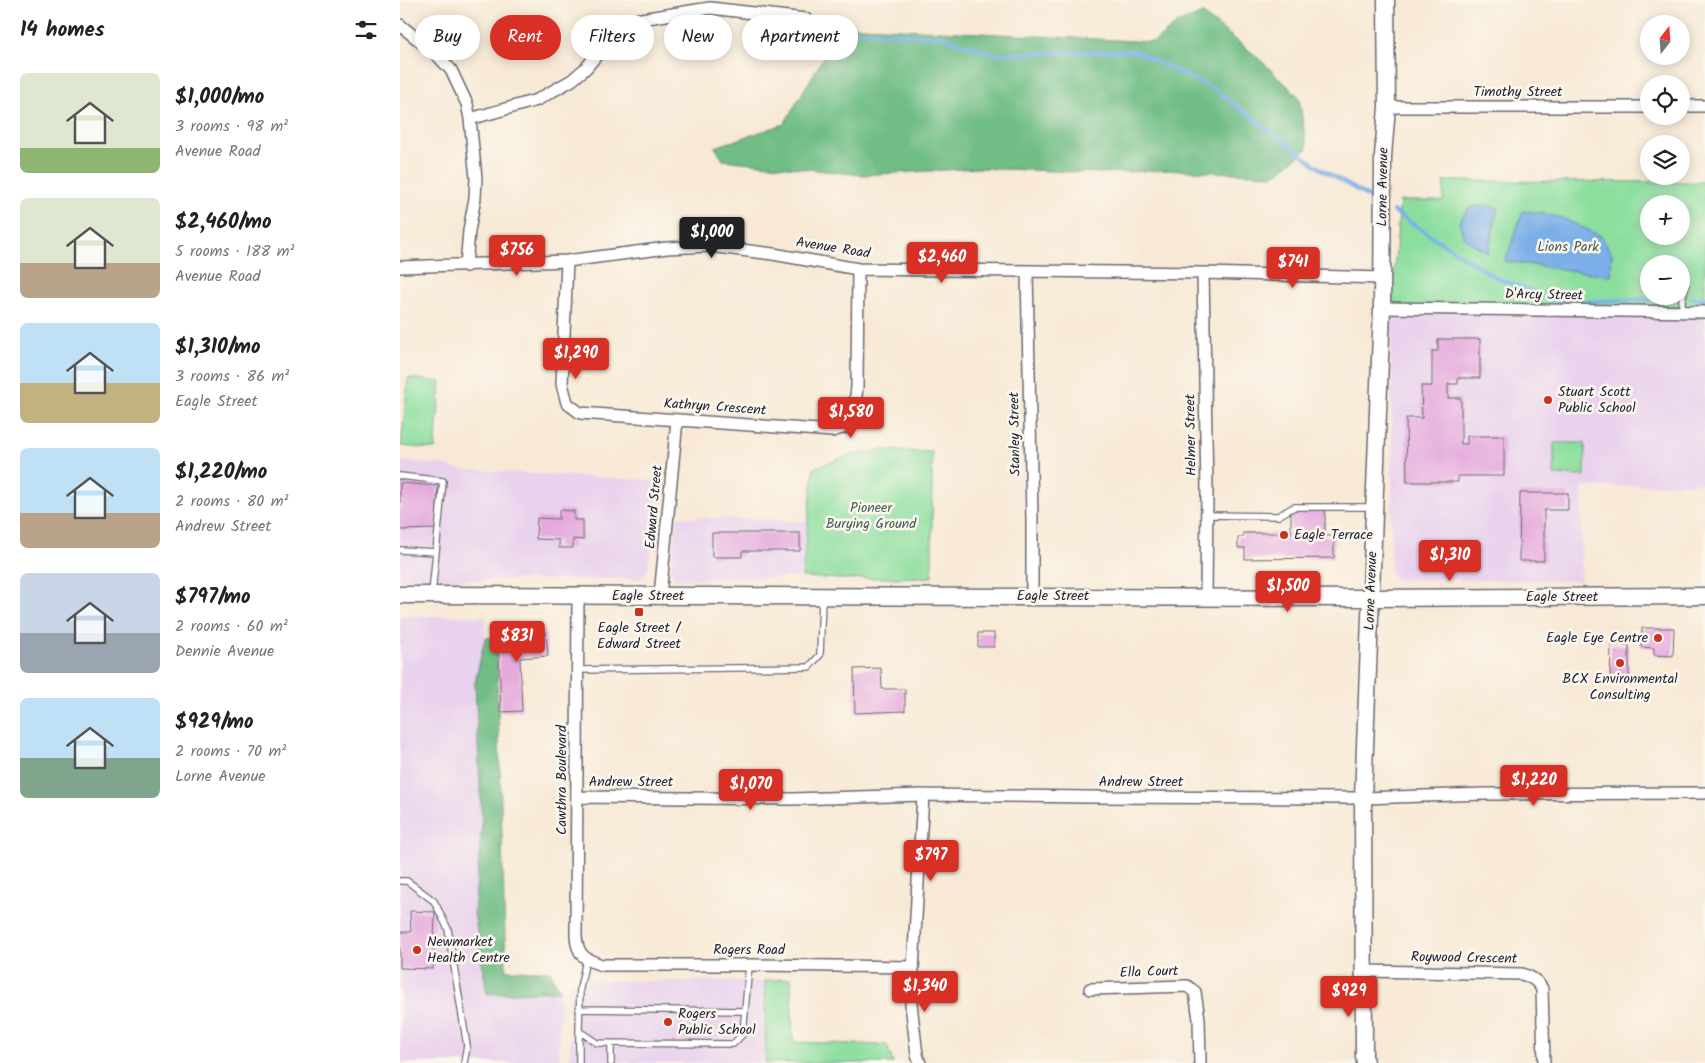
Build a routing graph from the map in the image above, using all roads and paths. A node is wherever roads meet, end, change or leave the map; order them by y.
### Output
1 (1386, 0) edge
2 (771, 15) edge
3 (400, 25) edge
4 (1640, 106) edge
5 (1690, 106) edge
6 (1705, 106) edge
7 (1387, 107) junction
8 (470, 120) junction
9 (567, 261) junction
10 (466, 266) junction
11 (400, 267) edge
12 (858, 269) junction
13 (1027, 272) junction
14 (1203, 274) junction
15 (1383, 278) junction
16 (1682, 305) edge
17 (1382, 308) junction
18 (1682, 312) junction
19 (1705, 312) edge
20 (677, 420) junction
21 (400, 476) edge
22 (1374, 507) junction
23 (1207, 515) junction
24 (400, 550) edge
25 (436, 552) junction
26 (400, 595) edge
27 (431, 595) junction
28 (578, 596) junction
29 (660, 596) junction
30 (822, 596) junction
31 (1032, 596) junction
32 (1705, 596) edge
33 (1206, 597) junction
34 (1370, 598) junction
35 (578, 670) junction
36 (1705, 793) edge
37 (923, 795) junction
38 (577, 797) junction
39 (1363, 798) junction
40 (400, 881) edge
41 (586, 960) junction
42 (749, 964) junction
43 (913, 967) junction
44 (1365, 971) junction
45 (1090, 989) dead end
46 (579, 1009) junction
47 (745, 1011) junction
48 (579, 1031) junction
49 (611, 1043) junction
50 (464, 1063) edge
51 (579, 1063) edge
52 (611, 1063) edge
53 (920, 1063) edge
54 (1200, 1063) edge
55 (1365, 1063) edge
56 (1544, 1063) edge

1 - 7 main road, Lorne Avenue
2 - 8 street
3 - 8 street
4 - 7 street, Timothy Street
5 - 6 street
7 - 15 main road, Lorne Avenue
8 - 10 street
9 - 10 street, Avenue Road
9 - 12 street, Avenue Road
9 - 20 street, Kathryn Crescent
10 - 11 street, Avenue Road
12 - 13 street, Avenue Road
12 - 20 street, Kathryn Crescent
13 - 14 street, Avenue Road
13 - 31 street, Stanley Street
14 - 15 street, Avenue Road
14 - 23 street, Helmer Street
15 - 17 main road, Lorne Avenue
16 - 18 lane
17 - 18 street, D'Arcy Street
17 - 22 main road, Lorne Avenue
18 - 19 street, D'Arcy Street
20 - 29 street, Edward Street
21 - 25 lane
22 - 23 lane
22 - 34 main road, Lorne Avenue
23 - 33 street, Helmer Street
24 - 25 lane
25 - 27 lane
26 - 27 main road, Eagle Street
27 - 28 main road, Eagle Street
28 - 29 main road, Eagle Street
28 - 35 street, Cawthra Boulevard
29 - 30 main road, Eagle Street
30 - 31 main road, Eagle Street
30 - 35 lane
31 - 33 main road, Eagle Street
32 - 34 main road, Eagle Street
33 - 34 main road, Eagle Street
34 - 39 main road, Lorne Avenue
35 - 38 street, Cawthra Boulevard
36 - 39 street, Andrew Street
37 - 38 street, Andrew Street
37 - 39 street, Andrew Street
37 - 43 street
38 - 41 street, Cawthra Boulevard
39 - 44 main road, Lorne Avenue
40 - 50 lane
41 - 42 street, Rogers Road
41 - 46 lane
42 - 43 street, Rogers Road
42 - 47 lane
43 - 53 street
44 - 55 main road, Lorne Avenue
44 - 56 street, Roywood Crescent
45 - 54 street, Ella Court
46 - 47 lane
46 - 48 lane
47 - 49 lane
48 - 49 lane
48 - 51 lane
49 - 52 lane

